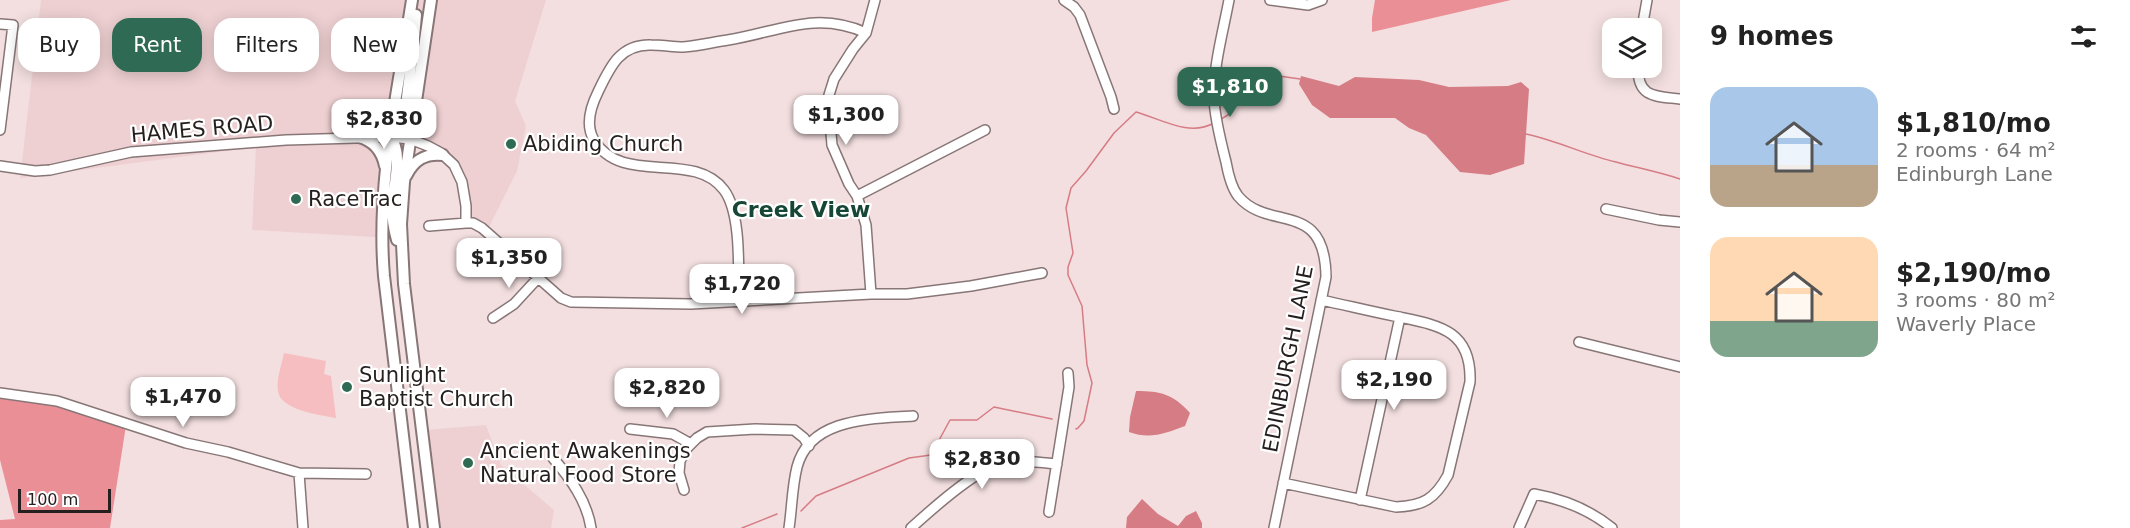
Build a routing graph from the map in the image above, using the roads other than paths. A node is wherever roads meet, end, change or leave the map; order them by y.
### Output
1 (413, 0) edge
2 (875, 0) edge
3 (1064, 0) edge
4 (1229, 0) edge
5 (1270, 0) edge
6 (1322, 0) edge
7 (1647, 0) edge
8 (432, 2) edge
9 (1644, 18) edge
10 (0, 24) edge
11 (866, 33) junction
12 (4, 66) edge
13 (1639, 78) edge
14 (1680, 99) edge
15 (2, 105) edge
16 (1114, 109) dead end
17 (393, 123) junction
18 (0, 130) edge
19 (985, 130) dead end
20 (365, 137) junction
21 (390, 137) junction
22 (410, 140) junction
23 (443, 155) junction
24 (0, 166) edge
25 (386, 168) junction
26 (404, 182) junction
27 (857, 196) junction
28 (1606, 209) dead end
29 (1680, 222) edge
30 (466, 223) junction
31 (429, 225) dead end
32 (401, 252) junction
33 (1042, 273) dead end
34 (538, 278) junction
35 (871, 294) junction
36 (1321, 300) junction
37 (739, 302) junction
38 (1400, 317) junction
39 (493, 318) dead end
40 (1579, 342) dead end
41 (1680, 367) edge
42 (1068, 373) dead end
43 (0, 393) edge
44 (913, 416) dead end
45 (630, 429) dead end
46 (691, 444) junction
47 (808, 446) junction
48 (553, 458) dead end
49 (1057, 464) junction
50 (299, 473) junction
51 (366, 474) dead end
52 (1283, 483) junction
53 (684, 490) dead end
54 (1360, 500) junction
55 (1049, 512) dead end
56 (303, 528) edge
57 (414, 528) edge
58 (434, 528) edge
59 (591, 528) edge
60 (789, 528) edge
61 (911, 528) edge
62 (1274, 528) edge
63 (1519, 528) edge
64 (1612, 528) edge

1 - 17 main road
1 - 22 main road
2 - 11 street
3 - 16 street
4 - 36 street, EDINBURGH LANE
5 - 6 street
7 - 9 street
8 - 22 main road
10 - 12 street
11 - 27 street
11 - 37 street
12 - 15 street
13 - 14 street
15 - 18 street
17 - 20 main road
17 - 21 main road
19 - 27 street
20 - 21 street, HAMES ROAD
20 - 24 street, HAMES ROAD
20 - 25 main road
21 - 22 street, HAMES ROAD
21 - 25 main road
21 - 32 main road
22 - 23 street, HAMES ROAD
22 - 26 main road
23 - 26 main road
23 - 30 street
25 - 57 main road
26 - 32 main road
27 - 35 street
28 - 29 street
30 - 31 street
30 - 34 street
32 - 58 main road
33 - 35 street
34 - 37 street
34 - 39 street
35 - 37 street
36 - 38 street
36 - 52 street, EDINBURGH LANE
38 - 54 street
38 - 54 street
40 - 41 street
42 - 49 street
43 - 50 street
44 - 47 street
45 - 46 street
46 - 47 street
46 - 53 street
47 - 60 street
48 - 59 street
49 - 55 street
49 - 61 street
50 - 51 street
50 - 56 street
52 - 54 street
52 - 62 street, EDINBURGH LANE
63 - 64 street

